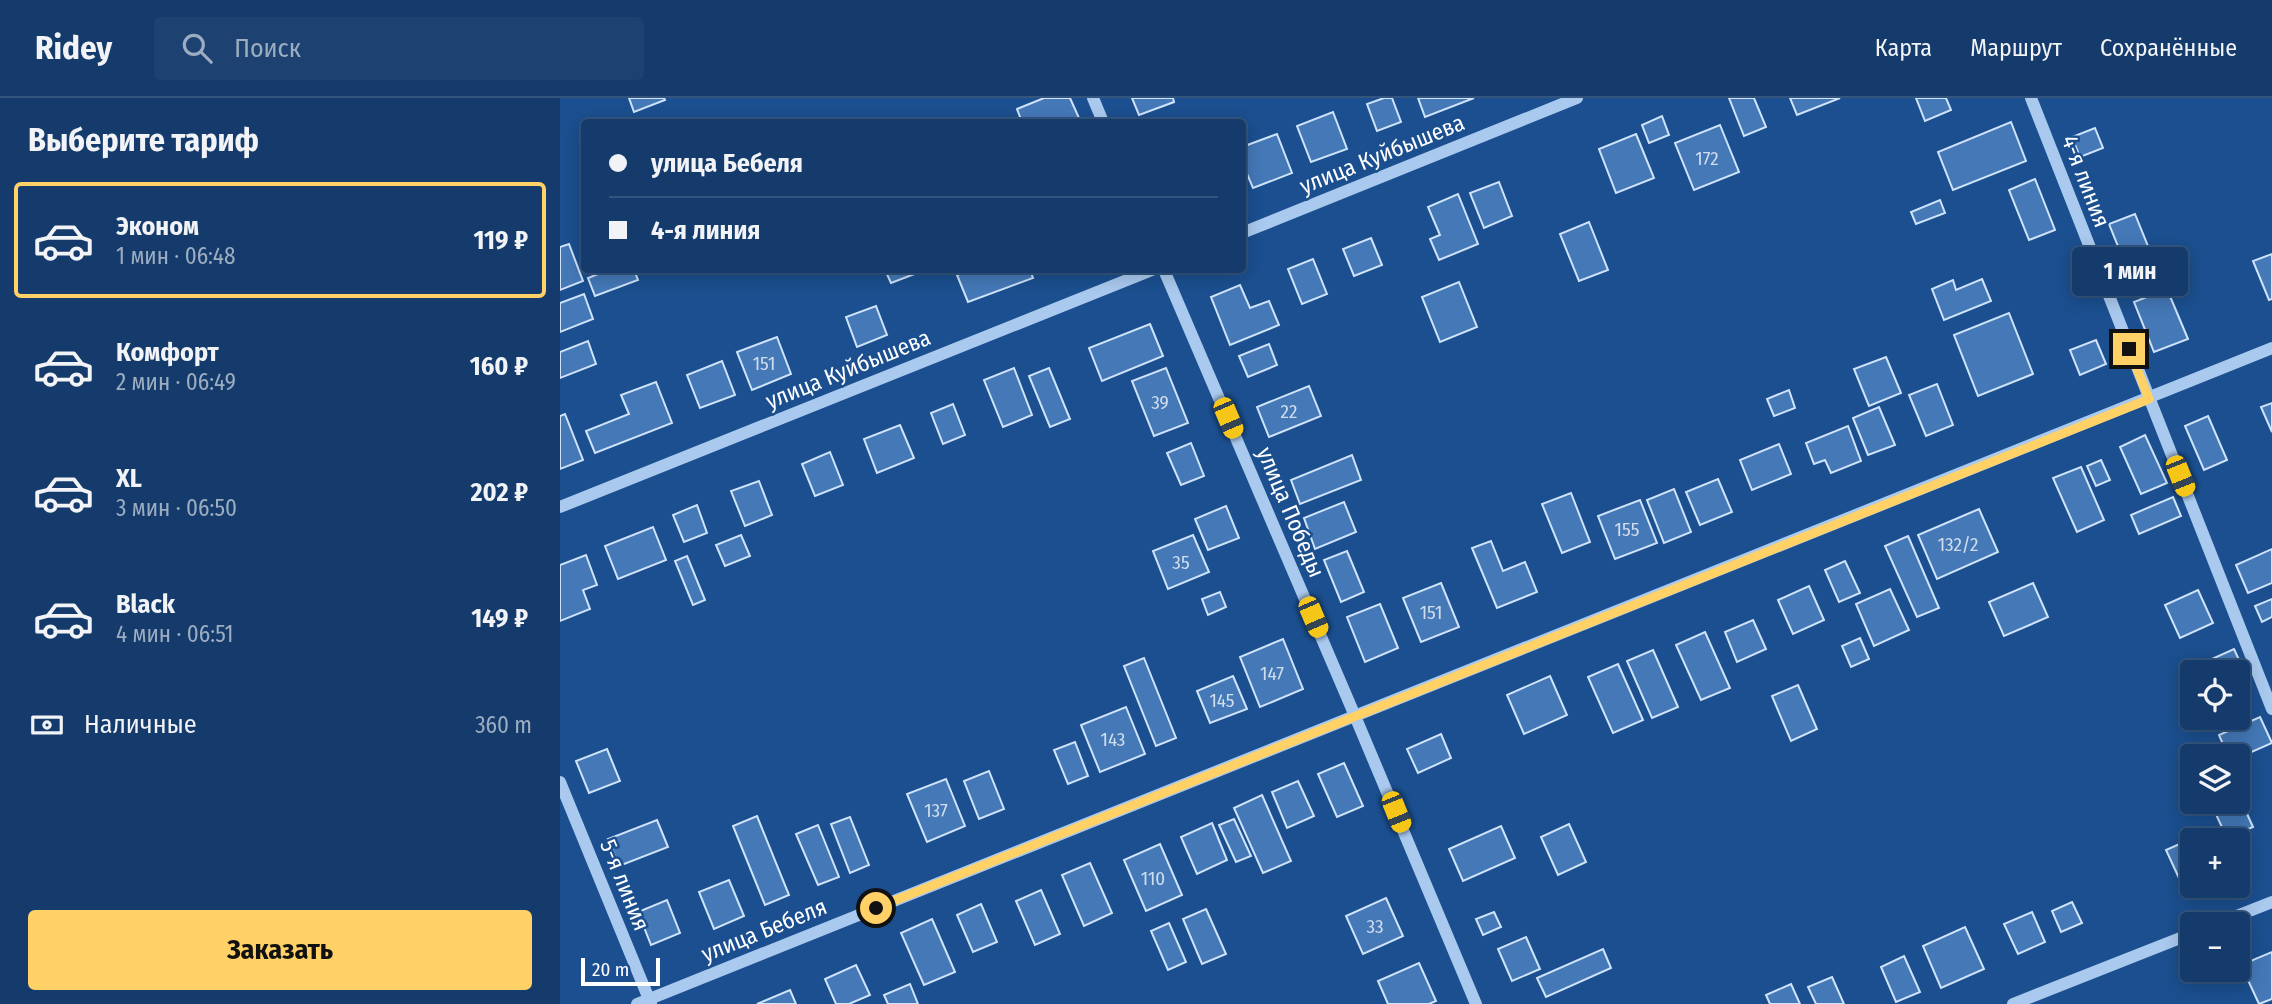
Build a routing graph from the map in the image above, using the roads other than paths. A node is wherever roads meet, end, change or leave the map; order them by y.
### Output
1 (1093, 98) edge
2 (1577, 98) edge
3 (2031, 98) edge
4 (1102, 119) edge
5 (1246, 231) edge
6 (1145, 273) edge
7 (1165, 273) edge
8 (2272, 348) edge
9 (2149, 399) junction
10 (560, 507) edge
11 (2272, 709) edge
12 (1355, 716) junction
13 (560, 782) edge
14 (2272, 902) edge
15 (2247, 912) edge
16 (2180, 938) edge
17 (645, 1002) edge
18 (1476, 1004) edge
19 (2013, 1004) edge

1 - 4 street
2 - 5 street, улица Куйбышева
3 - 9 street, 4-я линия
6 - 10 street, улица Куйбышева
7 - 12 street, улица Победы
8 - 9 street, улица Бебеля
9 - 11 street, 4-я линия
9 - 12 street, улица Бебеля
12 - 17 street, улица Бебеля
12 - 18 street, улица Победы
13 - 17 street, 5-я линия
14 - 15 street
16 - 19 street

